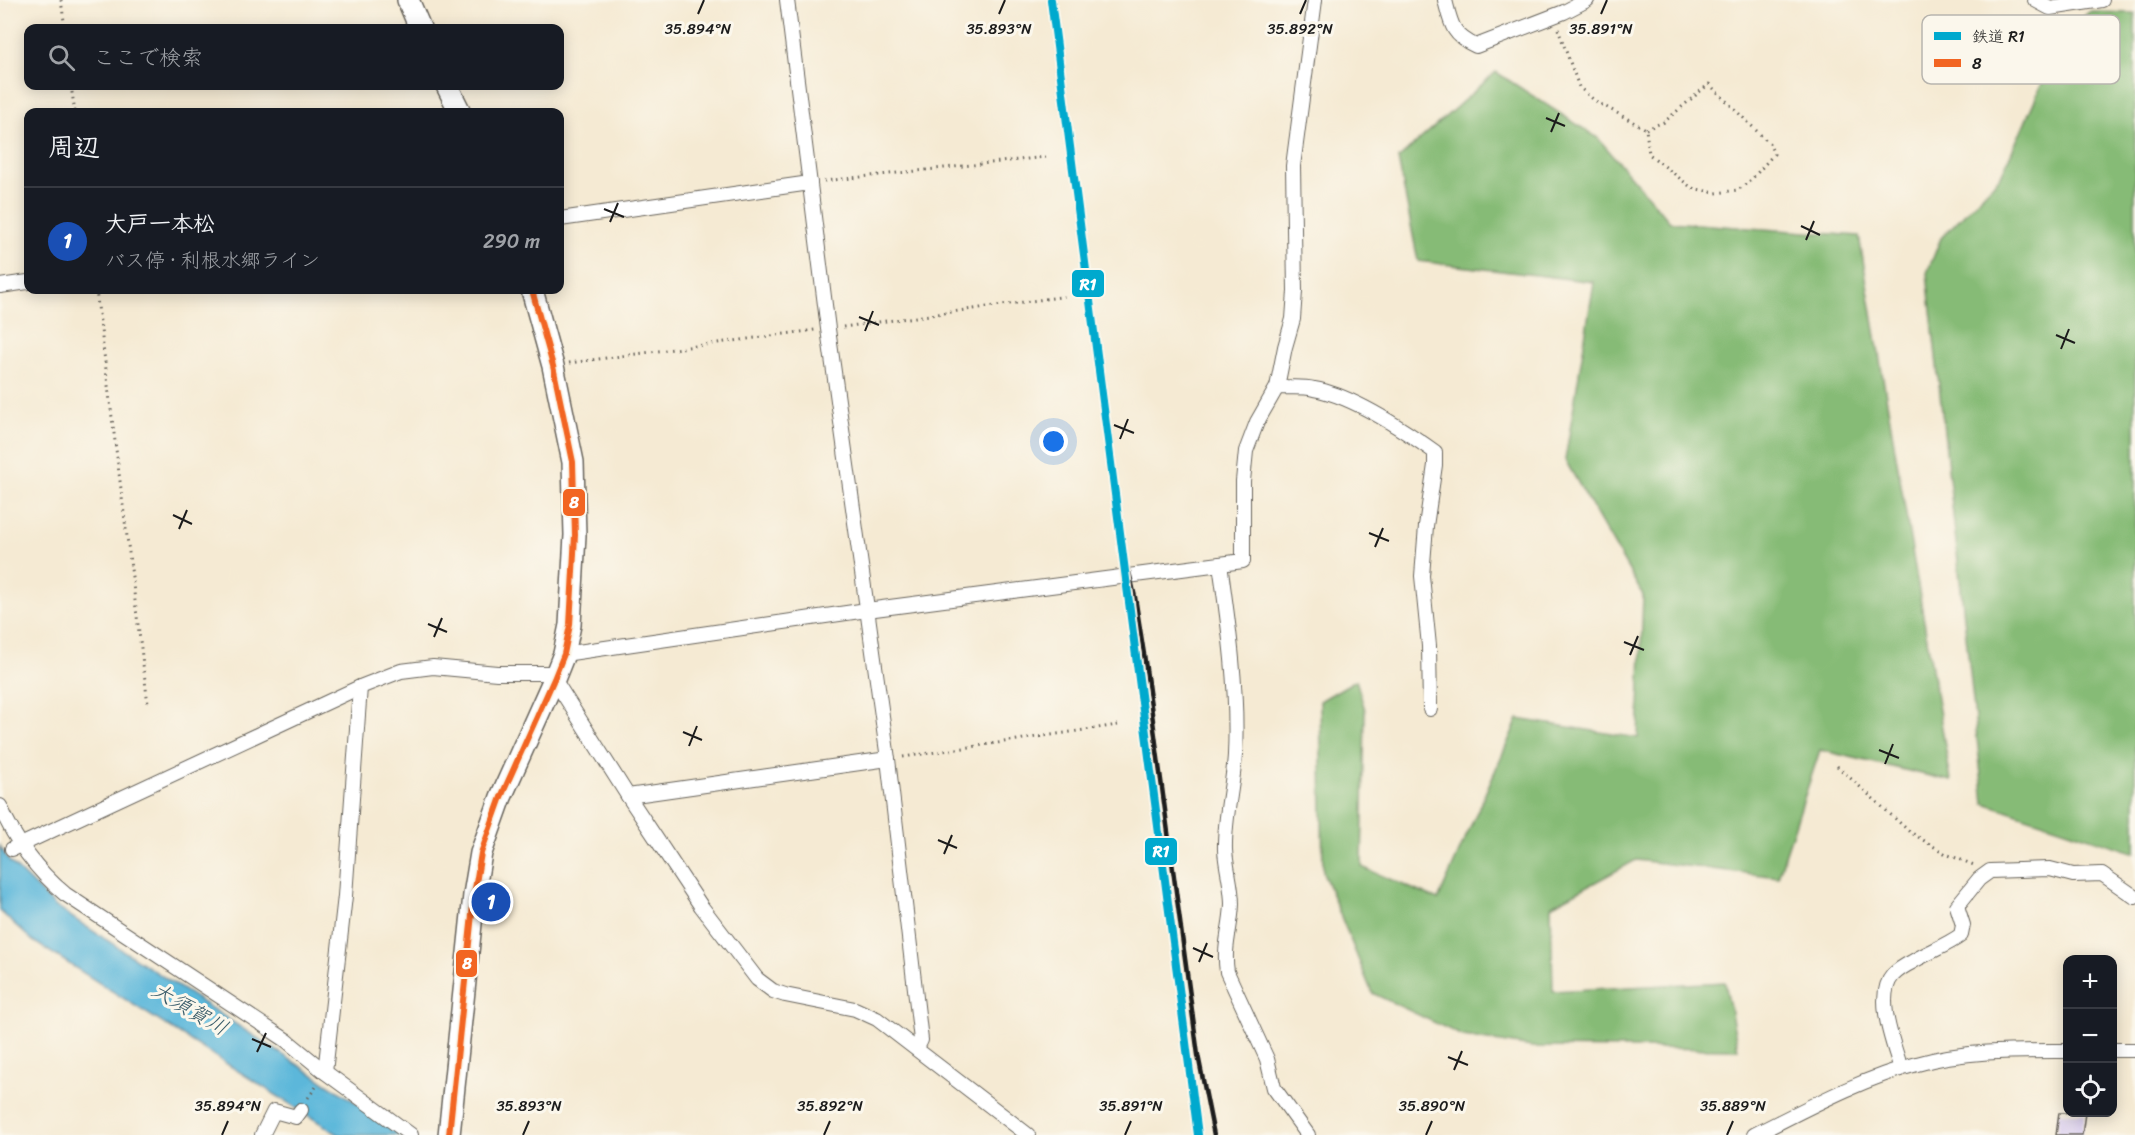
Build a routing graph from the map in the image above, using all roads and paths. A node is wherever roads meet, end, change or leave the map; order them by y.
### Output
1 (61, 0) edge
2 (408, 0) edge
3 (787, 0) edge
4 (1315, 0) edge
5 (1445, 0) edge
6 (1587, 0) edge
7 (2035, 0) edge
8 (2102, 0) edge
9 (1554, 15) junction
10 (64, 24) edge
11 (418, 24) edge
12 (72, 90) edge
13 (449, 90) edge
14 (74, 108) edge
15 (458, 108) edge
16 (1646, 129) junction
17 (1046, 157) dead end
18 (810, 183) junction
19 (564, 218) edge
20 (24, 283) edge
21 (0, 286) edge
22 (97, 294) edge
23 (533, 294) edge
24 (1067, 297) dead end
25 (828, 328) junction
26 (553, 366) junction
27 (1277, 387) junction
28 (1220, 564) junction
29 (867, 610) junction
30 (558, 669) junction
31 (360, 687) junction
32 (148, 704) dead end
33 (1430, 709) dead end
34 (1118, 725) dead end
35 (888, 759) junction
36 (1837, 766) dead end
37 (628, 796) junction
38 (0, 806) edge
39 (15, 847) junction
40 (1990, 871) junction
41 (2135, 897) edge
42 (917, 1048) junction
43 (2117, 1050) edge
44 (2135, 1050) edge
45 (2063, 1051) edge
46 (1901, 1069) junction
47 (325, 1072) junction
48 (301, 1110) joint
49 (262, 1135) edge
50 (411, 1135) edge
51 (449, 1135) edge
52 (1028, 1135) edge
53 (1308, 1135) edge
54 (1754, 1135) edge

1 - 10 path
2 - 11 highway
3 - 18 street
4 - 27 street
5 - 9 street
6 - 9 street
7 - 8 street
9 - 16 path
12 - 14 path
13 - 15 highway
16 - 16 path
17 - 18 path
18 - 19 street
18 - 25 street
20 - 21 street
22 - 32 path
23 - 26 highway
24 - 25 path
25 - 26 path
25 - 29 street
26 - 30 highway
27 - 28 street
27 - 33 street
28 - 29 street
28 - 53 street
29 - 30 street
29 - 35 street
30 - 31 street
30 - 37 street
30 - 51 highway
31 - 39 street
31 - 47 street
34 - 35 path
35 - 37 street
35 - 42 street
36 - 40 path
37 - 42 street
38 - 39 street
39 - 47 street
40 - 41 street
40 - 46 street
42 - 52 street
43 - 44 street
45 - 46 street
46 - 54 street
47 - 48 path
47 - 50 street
48 - 49 street

